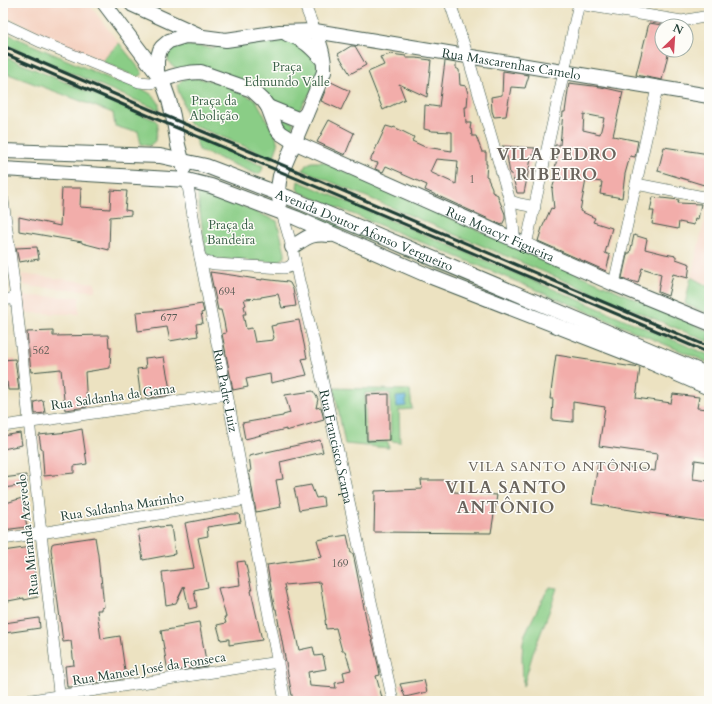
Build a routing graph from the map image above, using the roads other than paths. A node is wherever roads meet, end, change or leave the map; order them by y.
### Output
1 (104, 3) edge
2 (131, 3) edge
3 (304, 3) edge
4 (450, 3) edge
5 (579, 4) edge
6 (709, 16) edge
7 (3, 24) edge
8 (315, 31) junction
9 (280, 32) junction
10 (203, 37) junction
11 (468, 57) junction
12 (324, 60) junction
13 (564, 73) junction
14 (164, 76) junction
15 (657, 88) junction
16 (709, 96) edge
17 (268, 107) junction
18 (306, 114) junction
19 (294, 142) junction
20 (3, 151) edge
21 (182, 160) junction
22 (3, 169) edge
23 (186, 180) junction
24 (636, 184) junction
25 (278, 194) junction
26 (709, 198) edge
27 (3, 200) edge
28 (510, 201) junction
29 (535, 207) junction
30 (282, 213) junction
31 (338, 236) junction
32 (521, 243) junction
33 (293, 254) junction
34 (200, 257) junction
35 (614, 284) junction
36 (16, 298) junction
37 (3, 300) edge
38 (709, 323) edge
39 (709, 376) edge
40 (709, 388) edge
41 (227, 394) junction
42 (29, 423) junction
43 (3, 426) edge
44 (246, 500) junction
45 (41, 533) junction
46 (3, 539) edge
47 (278, 662) junction
48 (60, 698) edge
49 (25, 701) edge
50 (285, 701) edge
51 (393, 701) edge

1 - 14 main road, Rua Padre Luiz
2 - 10 main road
3 - 8 street
4 - 11 street
5 - 6 street
5 - 13 street
7 - 14 street
8 - 9 main road
8 - 11 main road, Rua Mascarenhas Camelo
8 - 12 main road
9 - 10 main road
9 - 12 main road
10 - 14 main road
11 - 13 main road, Rua Mascarenhas Camelo
11 - 28 street
12 - 18 main road, Rua Francisco Scarpa
13 - 15 main road, Rua Mascarenhas Camelo
13 - 29 street
14 - 17 main road
14 - 21 main road, Rua Padre Luiz
15 - 16 main road, Rua Mascarenhas Camelo
15 - 24 street
17 - 18 main road
17 - 19 main road
18 - 19 main road, Rua Francisco Scarpa
19 - 25 main road, Rua Francisco Scarpa
19 - 32 main road, Rua Moacyr Figueira
20 - 21 main road, Avenida Doutor Afonso Vergueiro
21 - 23 main road, Rua Padre Luiz
21 - 25 main road, Avenida Doutor Afonso Vergueiro
22 - 23 main road, Avenida Doutor Afonso Vergueiro
23 - 30 main road, Avenida Doutor Afonso Vergueiro
23 - 34 street, Rua Padre Luiz
24 - 26 street
24 - 35 street
25 - 30 main road, Rua Francisco Scarpa
25 - 39 main road, Avenida Doutor Afonso Vergueiro
27 - 36 street, Rua Miranda Azevedo
28 - 29 street
28 - 32 street
29 - 32 street
30 - 31 main road, Avenida Doutor Afonso Vergueiro
30 - 33 street, Rua Francisco Scarpa
31 - 33 main road
31 - 40 main road, Avenida Doutor Afonso Vergueiro
32 - 35 main road, Rua Moacyr Figueira
33 - 34 street
33 - 51 street, Rua Francisco Scarpa
34 - 41 street, Rua Padre Luiz
35 - 38 main road, Rua Moacyr Figueira
36 - 37 street
36 - 42 street, Rua Miranda Azevedo
41 - 42 street, Rua Saldanha da Gama
41 - 44 street, Rua Padre Luiz
42 - 43 street, Rua Saldanha da Gama
42 - 45 street, Rua Miranda Azevedo
44 - 45 street, Rua Saldanha Marinho
44 - 47 street, Rua Padre Luiz
45 - 46 street, Rua Saldanha Marinho
45 - 48 street, Rua Miranda Azevedo
47 - 48 street, Rua Manoel José da Fonseca
47 - 50 street, Rua Padre Luiz
48 - 49 street, Rua Manoel José da Fonseca

